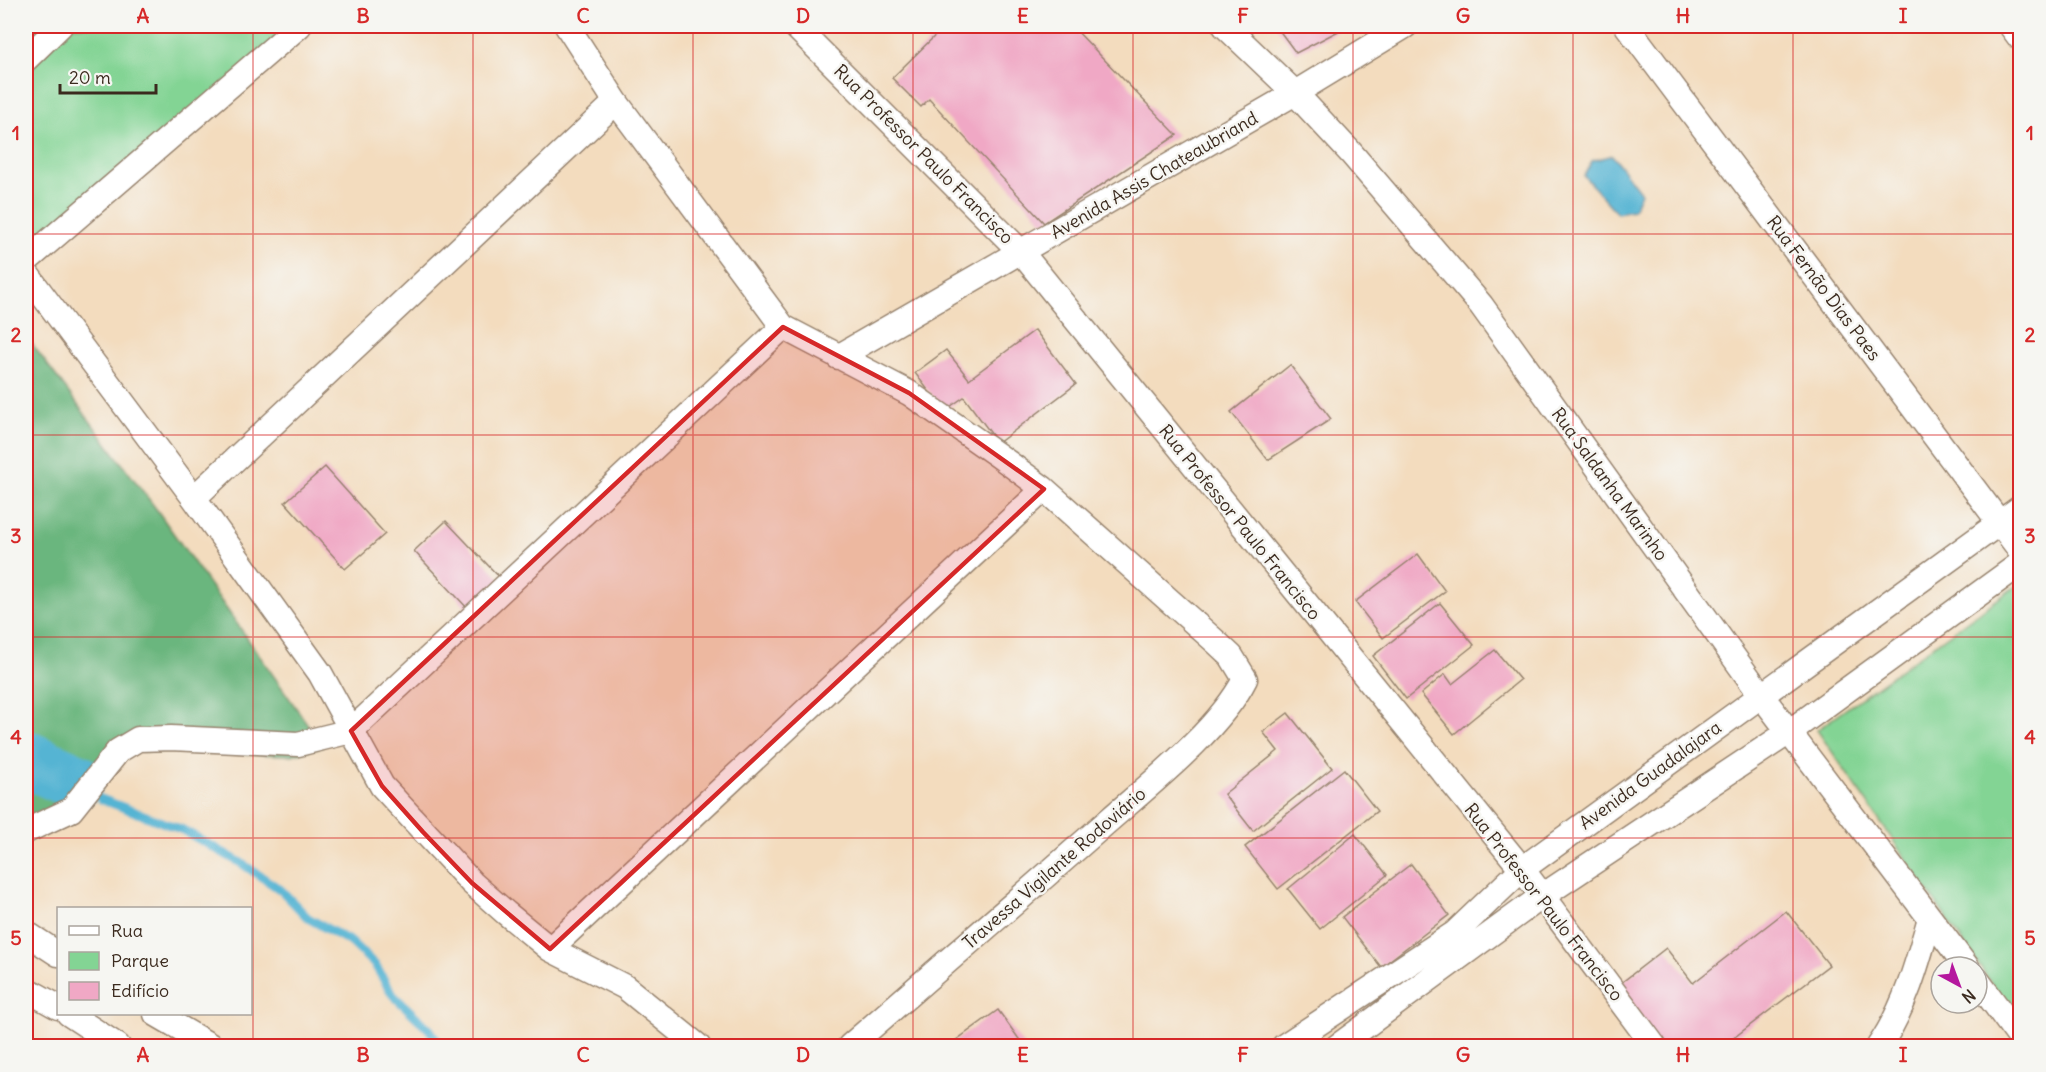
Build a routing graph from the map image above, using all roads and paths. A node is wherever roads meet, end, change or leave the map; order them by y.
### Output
1 (60, 26) edge
2 (299, 26) edge
3 (567, 26) edge
4 (795, 26) edge
5 (1225, 26) edge
6 (1405, 26) edge
7 (1627, 26) edge
8 (2011, 26) edge
9 (2020, 38) edge
10 (26, 59) edge
11 (1295, 93) junction
12 (615, 102) junction
13 (1022, 252) junction
14 (26, 261) edge
15 (26, 273) edge
16 (783, 327) junction
17 (838, 357) junction
18 (1044, 489) junction
19 (194, 498) junction
20 (2020, 508) edge
21 (1999, 521) junction
22 (2020, 550) edge
23 (2020, 564) edge
24 (1761, 694) junction
25 (351, 732) junction
26 (1789, 732) junction
27 (26, 831) edge
28 (1522, 869) junction
29 (1541, 897) junction
30 (1930, 918) junction
31 (26, 933) edge
32 (550, 950) junction
33 (57, 953) edge
34 (1958, 955) edge
35 (26, 992) edge
36 (1989, 996) edge
37 (57, 1006) edge
38 (70, 1015) edge
39 (158, 1015) edge
40 (2020, 1038) edge
41 (118, 1047) edge
42 (211, 1047) edge
43 (698, 1047) edge
44 (850, 1047) edge
45 (1284, 1047) edge
46 (1338, 1047) edge
47 (1654, 1047) edge
48 (1879, 1047) edge

1 - 10 street
2 - 14 street
3 - 12 street
4 - 13 street, Rua Professor Paulo Francisco
5 - 11 street, Rua Saldanha Marinho
6 - 11 street, Avenida Assis Chateaubriand
7 - 21 street, Rua Fernão Dias Paes
8 - 9 street
11 - 13 street, Avenida Assis Chateaubriand
11 - 24 street, Rua Saldanha Marinho
12 - 16 street
12 - 19 street
13 - 17 street, Avenida Assis Chateaubriand
13 - 28 street, Rua Professor Paulo Francisco
15 - 19 street
16 - 17 street
16 - 25 street
17 - 18 street
18 - 32 street
18 - 44 street, Travessa Vigilante Rodoviário
19 - 25 street
20 - 21 street, Avenida Guadalajara
21 - 22 street, Rua Fernão Dias Paes
21 - 24 street, Avenida Guadalajara
23 - 26 street
24 - 26 street, Rua Saldanha Marinho
24 - 28 street, Avenida Guadalajara
25 - 27 street
25 - 32 street
26 - 29 street
26 - 30 street, Rua Saldanha Marinho
28 - 29 street, Rua Professor Paulo Francisco
28 - 45 street, Avenida Guadalajara
29 - 46 street
29 - 47 street, Rua Professor Paulo Francisco
30 - 34 street, Rua Saldanha Marinho
30 - 48 street
31 - 33 street
32 - 43 street
35 - 37 street
36 - 40 street
38 - 41 street
39 - 42 street

